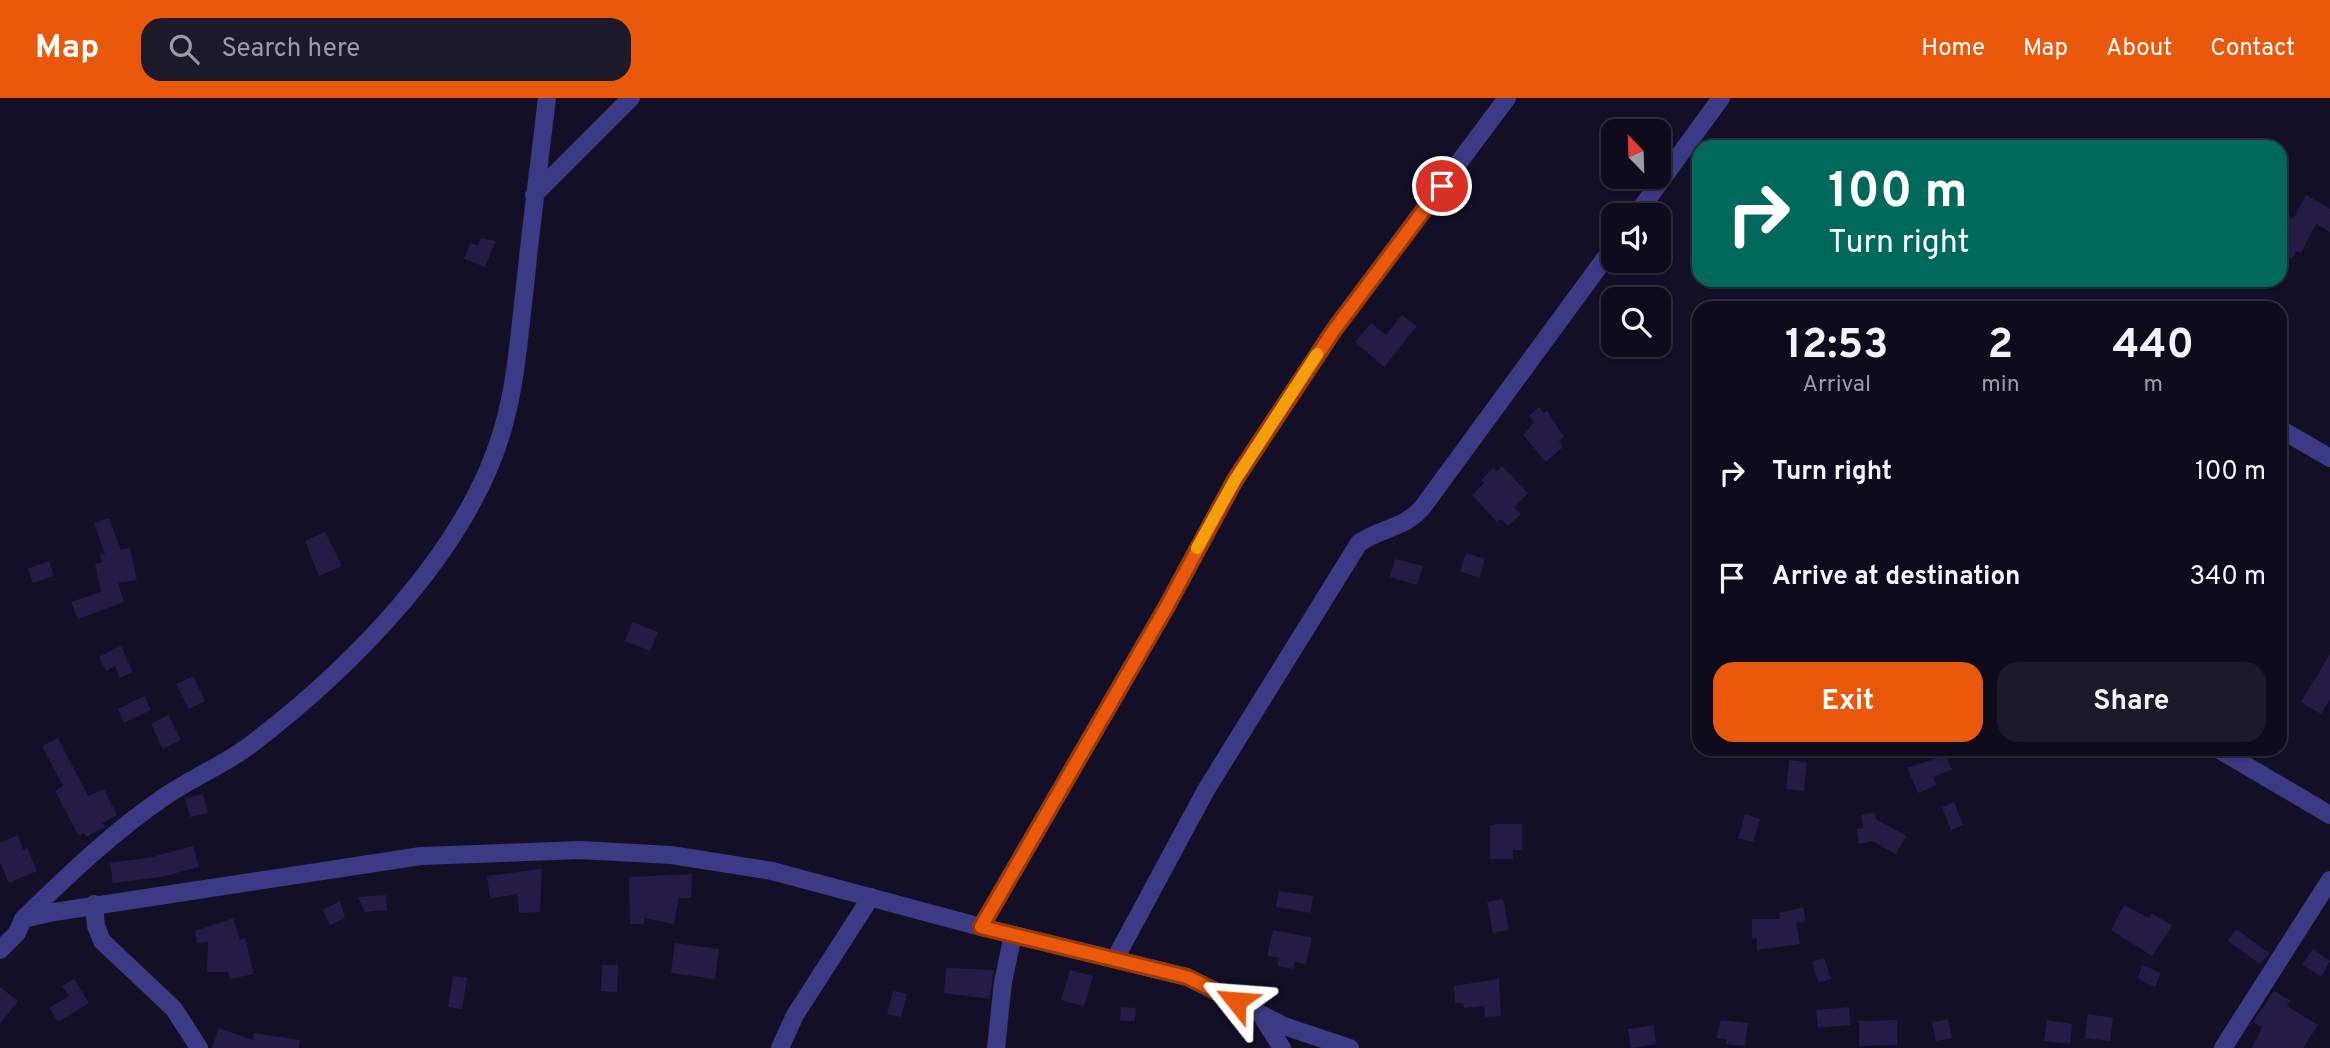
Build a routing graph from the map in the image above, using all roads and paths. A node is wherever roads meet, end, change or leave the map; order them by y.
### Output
1 (547, 98) edge
2 (631, 98) edge
3 (1507, 98) edge
4 (1721, 98) edge
5 (534, 195) junction
6 (1645, 203) edge
7 (1601, 264) edge
8 (2287, 433) edge
9 (2330, 458) edge
10 (2230, 756) edge
11 (2330, 815) edge
12 (2330, 880) edge
13 (871, 897) junction
14 (94, 904) junction
15 (23, 919) junction
16 (981, 927) junction
17 (1013, 934) junction
18 (0, 950) edge
19 (1115, 959) junction
20 (1261, 1015) junction
21 (198, 1048) edge
22 (780, 1048) edge
23 (996, 1048) edge
24 (1282, 1048) edge
25 (1350, 1048) edge
26 (2223, 1048) edge

1 - 5 street
2 - 5 street
3 - 16 street
4 - 6 street
5 - 15 street
7 - 19 street
8 - 9 street
10 - 11 street
12 - 26 street
13 - 14 street
13 - 16 street
13 - 22 street
14 - 15 street
14 - 21 street
15 - 18 street
16 - 17 street
17 - 19 street
17 - 23 street
19 - 20 street
20 - 24 street
20 - 25 street

